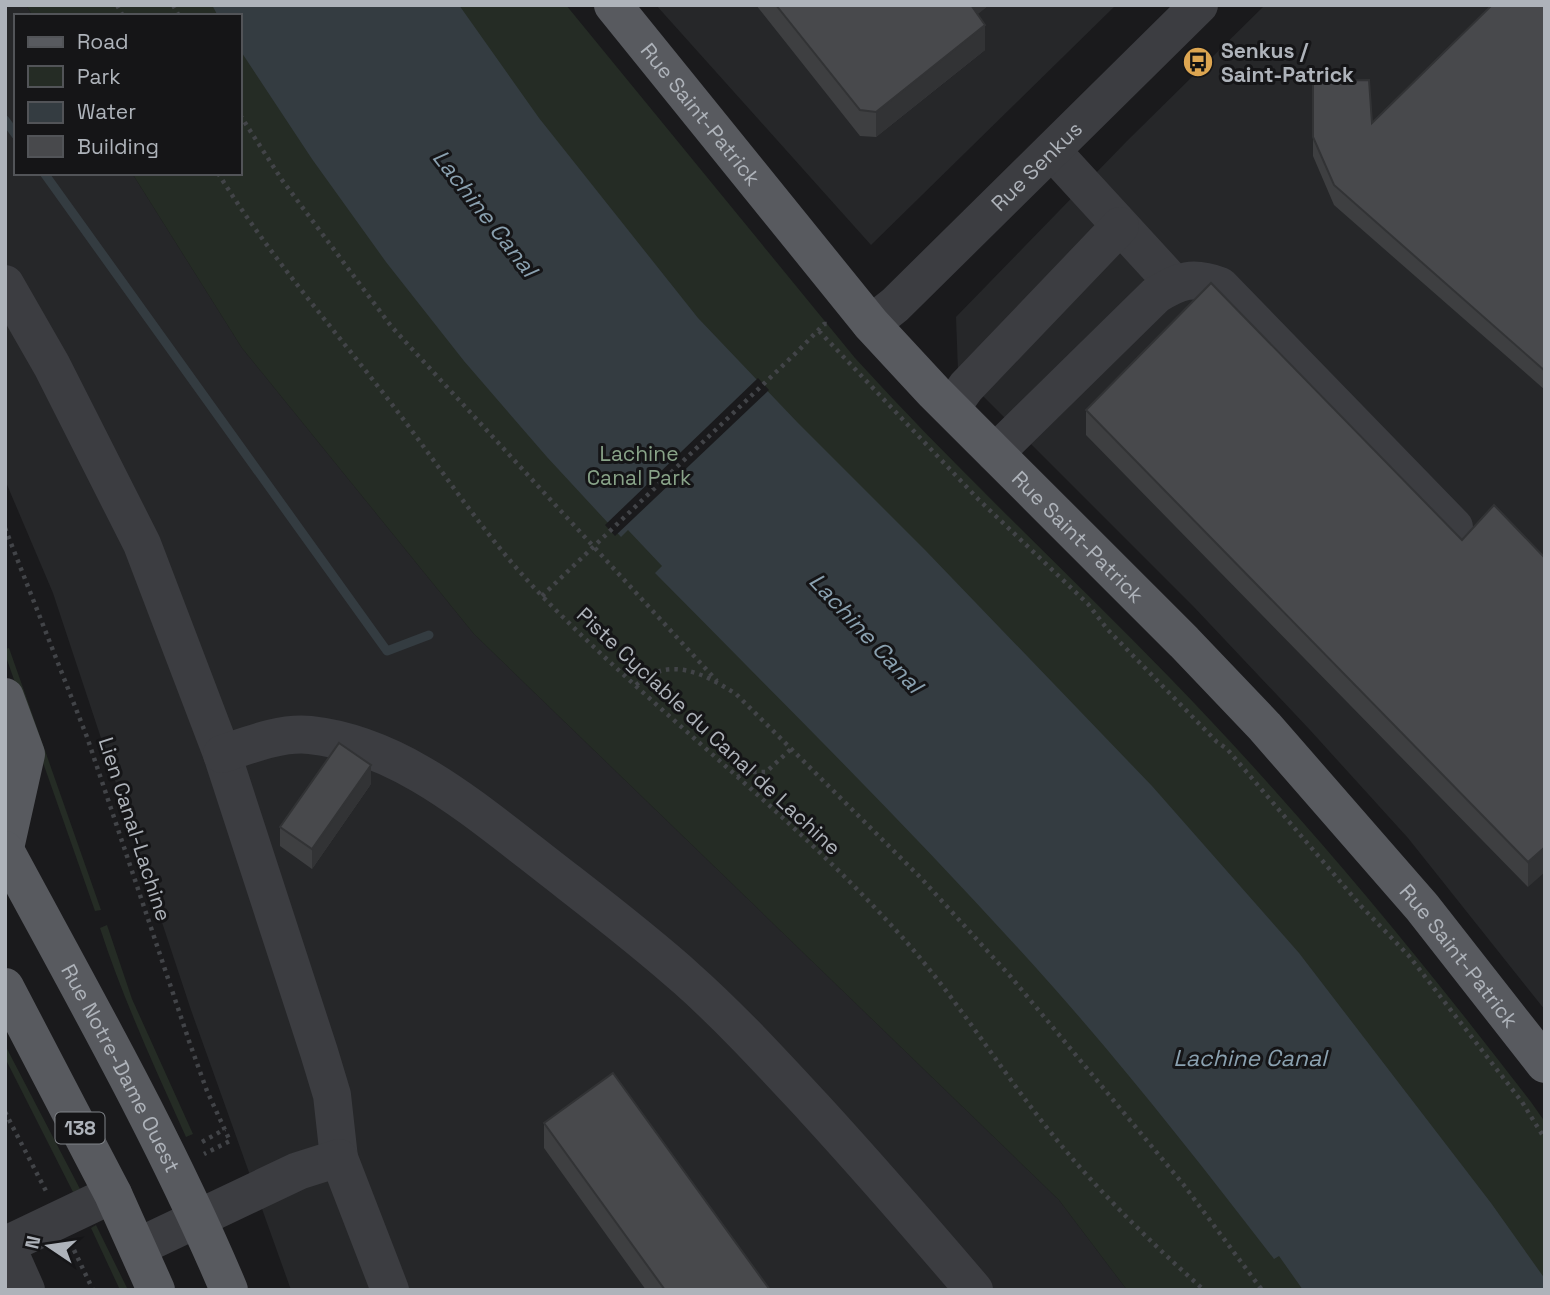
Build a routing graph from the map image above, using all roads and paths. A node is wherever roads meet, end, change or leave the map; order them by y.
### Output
1 (612, 5) edge
2 (1199, 5) edge
3 (242, 118) edge
4 (1052, 151) junction
5 (219, 175) edge
6 (1120, 226) junction
7 (5, 284) edge
8 (1174, 284) junction
9 (824, 324) dead end
10 (871, 324) junction
11 (818, 331) junction
12 (951, 408) junction
13 (995, 453) junction
14 (1454, 527) edge
15 (5, 528) edge
16 (592, 547) junction
17 (542, 596) junction
18 (719, 683) junction
19 (636, 685) junction
20 (5, 696) edge
21 (791, 749) junction
22 (222, 754) junction
23 (737, 778) junction
24 (5, 849) edge
25 (5, 987) edge
26 (1545, 1064) edge
27 (5, 1112) edge
28 (225, 1129) junction
29 (1545, 1139) edge
30 (202, 1142) dead end
31 (207, 1153) dead end
32 (339, 1158) junction
33 (46, 1193) dead end
34 (113, 1194) junction
35 (198, 1217) junction
36 (69, 1240) dead end
37 (138, 1247) junction
38 (26, 1290) edge
39 (93, 1290) edge
40 (156, 1290) edge
41 (229, 1290) edge
42 (390, 1290) edge
43 (974, 1290) edge
44 (1204, 1290) edge
45 (1262, 1290) edge

1 - 10 main road, Rue Saint-Patrick
2 - 4 street, Rue Senkus
3 - 16 path
4 - 6 street
4 - 10 street, Rue Senkus
5 - 17 path, Piste Cyclable du Canal de Lachine
6 - 8 street
6 - 12 street
7 - 22 street
8 - 13 street
8 - 14 street
9 - 11 path
10 - 12 main road, Rue Saint-Patrick
11 - 16 path
11 - 29 path
12 - 13 main road, Rue Saint-Patrick
13 - 26 main road, Rue Saint-Patrick
15 - 28 path, Lien Canal-Lachine
16 - 17 path
16 - 18 path
17 - 19 path, Piste Cyclable du Canal de Lachine
18 - 19 path
18 - 21 path
19 - 23 path, Piste Cyclable du Canal de Lachine
20 - 24 main road
21 - 23 path
21 - 45 path
22 - 32 street
22 - 43 street
23 - 44 path, Piste Cyclable du Canal de Lachine
24 - 35 main road, Rue Notre-Dame Ouest
25 - 34 main road, 138
27 - 33 path
28 - 30 path
28 - 31 path, Lien Canal-Lachine
32 - 35 street
32 - 42 street
34 - 37 main road, 138
34 - 38 street
35 - 37 street
35 - 41 main road, Rue Notre-Dame Ouest
36 - 39 path
37 - 40 main road, 138

